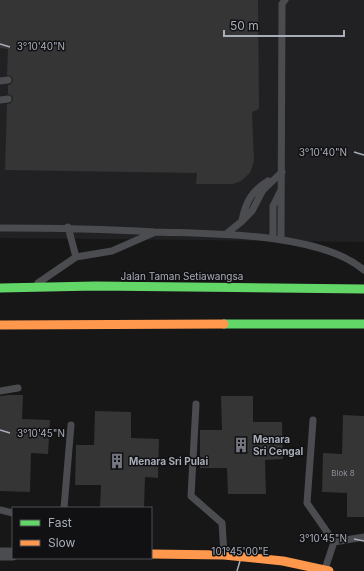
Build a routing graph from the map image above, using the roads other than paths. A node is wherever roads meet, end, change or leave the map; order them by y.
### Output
1 (285, 0) edge
2 (282, 172) junction
3 (282, 188) junction
4 (0, 228) edge
5 (68, 228) junction
6 (156, 232) junction
7 (226, 234) junction
8 (273, 238) junction
9 (281, 239) junction
10 (76, 257) junction
11 (364, 270) edge
12 (31, 287) junction
13 (0, 288) edge
14 (364, 289) edge
15 (364, 324) edge
16 (0, 325) edge
17 (18, 388) dead end
18 (0, 390) edge
19 (196, 404) dead end
20 (314, 420) dead end
21 (71, 425) dead end
22 (64, 507) edge
23 (0, 510) edge
24 (12, 513) edge
25 (364, 537) edge
26 (334, 542) junction
27 (0, 554) edge
28 (12, 554) edge
29 (152, 554) edge
30 (224, 554) junction
31 (327, 570) edge

1 - 2 lane
2 - 3 lane
2 - 7 lane
3 - 8 lane
3 - 9 lane
4 - 5 lane
5 - 6 lane
5 - 10 lane
6 - 7 lane
6 - 10 lane
7 - 8 lane
8 - 9 lane
9 - 11 lane
10 - 12 lane
12 - 13 main road, Jalan Taman Setiawangsa
12 - 14 main road, Jalan Taman Setiawangsa
15 - 16 main road
17 - 18 lane
19 - 30 lane
20 - 26 lane
21 - 22 lane
23 - 24 lane
25 - 26 lane
26 - 31 lane
27 - 28 street
29 - 30 main road
30 - 31 main road

